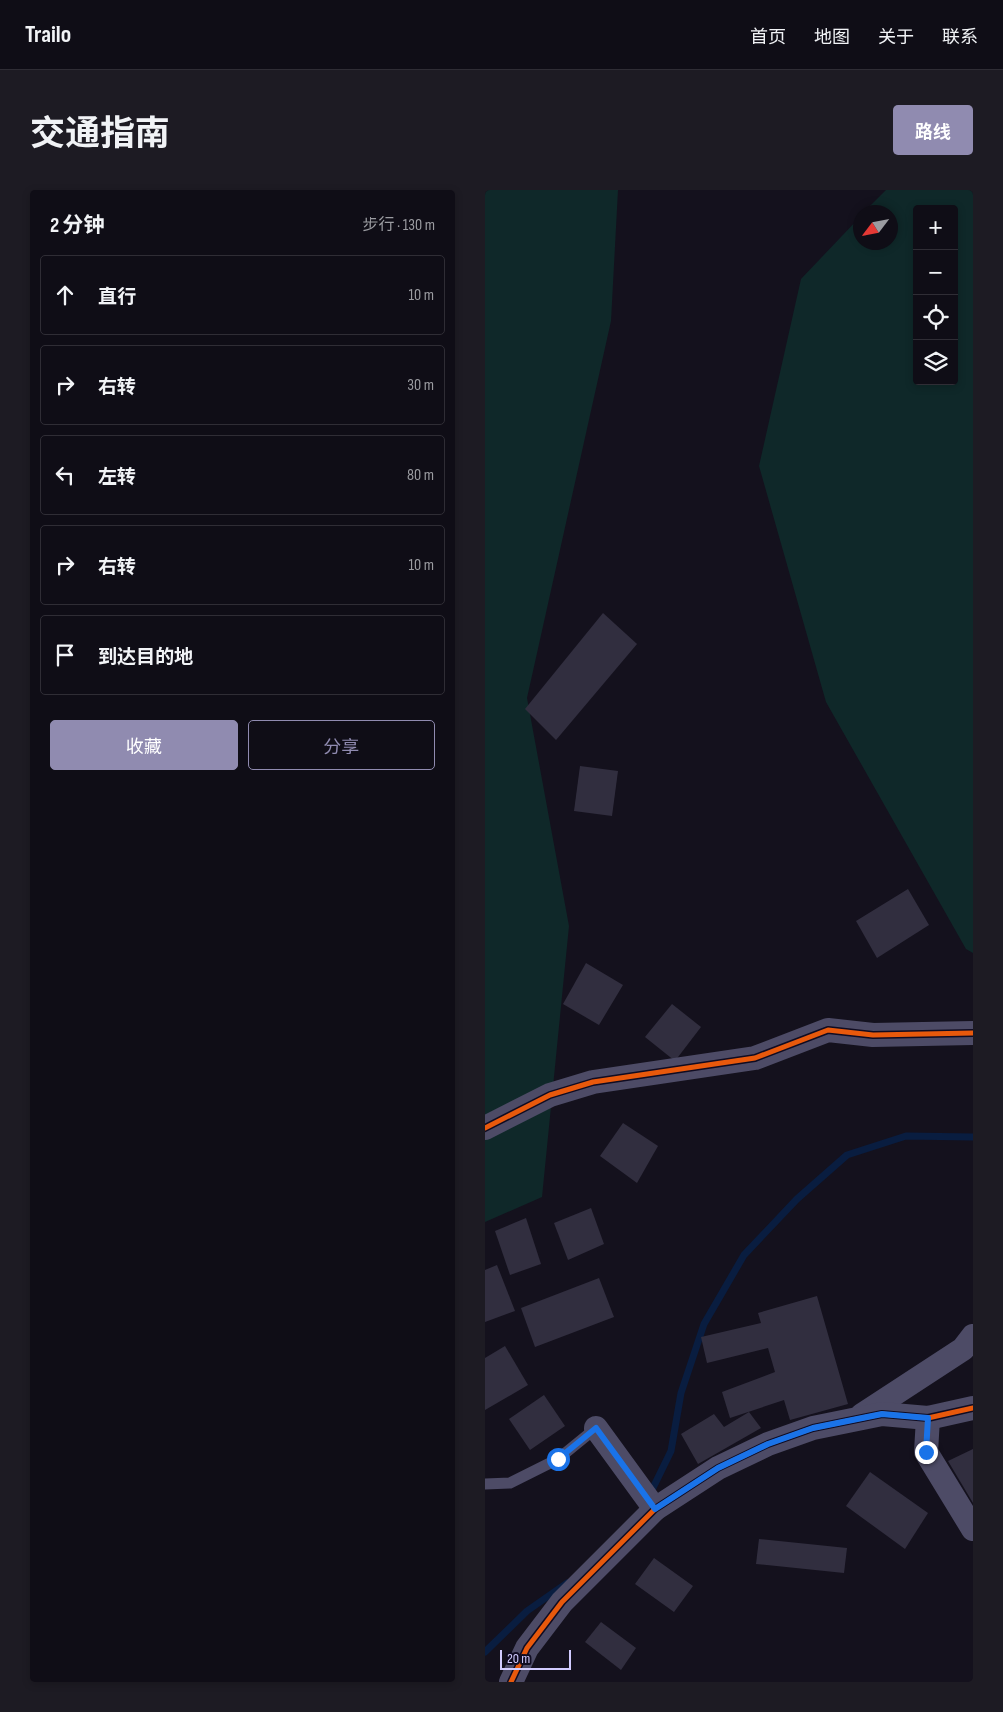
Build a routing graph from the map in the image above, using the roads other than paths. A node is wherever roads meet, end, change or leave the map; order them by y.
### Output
1 (973, 1033) edge
2 (485, 1128) edge
3 (973, 1336) edge
4 (973, 1408) edge
5 (928, 1418) junction
6 (855, 1420) junction
7 (596, 1428) joint
8 (485, 1484) edge
9 (655, 1509) junction
10 (973, 1529) edge
11 (511, 1682) edge

1 - 2 street
3 - 6 street
4 - 5 street
5 - 6 street
5 - 10 street
6 - 9 street
7 - 8 lane
7 - 9 street
9 - 11 street

